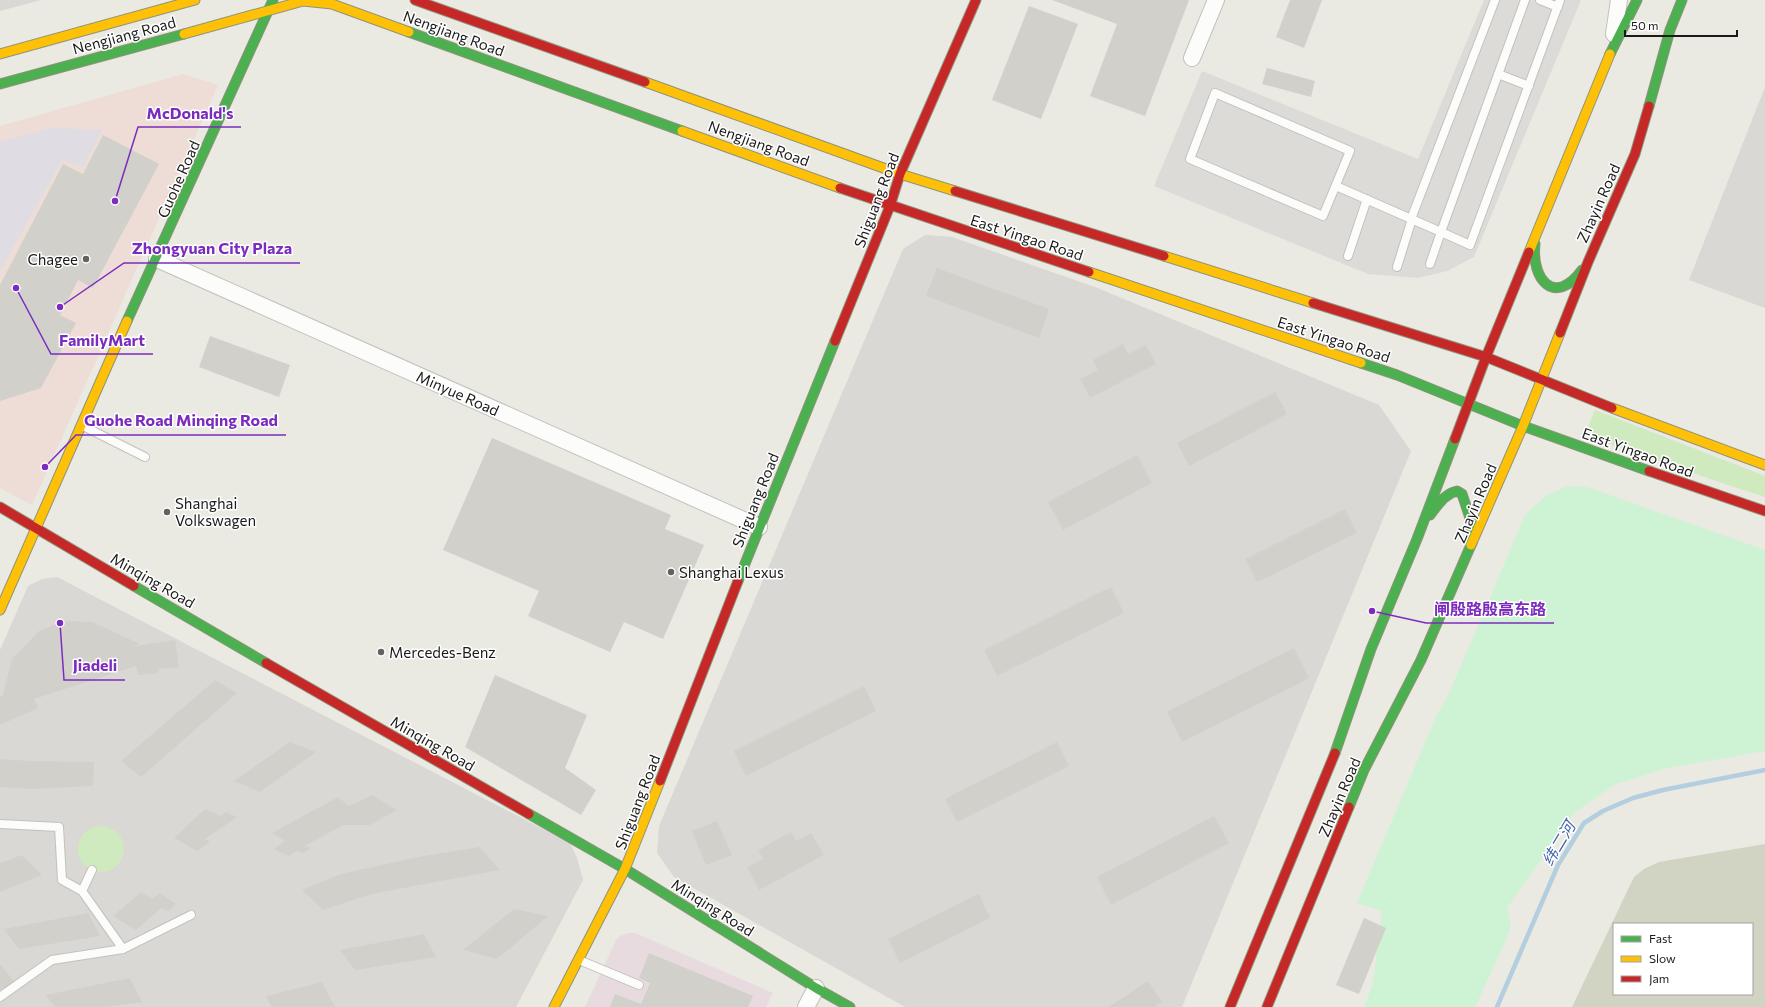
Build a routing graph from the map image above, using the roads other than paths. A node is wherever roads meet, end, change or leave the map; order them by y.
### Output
1 (195, 0) edge
2 (273, 0) edge
3 (416, 0) edge
4 (976, 0) edge
5 (1216, 0) edge
6 (1495, 0) edge
7 (1525, 0) edge
8 (1540, 0) edge
9 (1619, 0) edge
10 (1637, 0) edge
11 (1682, 0) edge
12 (1559, 3) edge
13 (269, 10) junction
14 (1613, 46) junction
15 (0, 54) edge
16 (1192, 58) dead end
17 (1498, 74) junction
18 (0, 84) edge
19 (1528, 86) junction
20 (900, 174) junction
21 (1336, 186) junction
22 (1367, 200) junction
23 (890, 206) junction
24 (1411, 219) junction
25 (1441, 232) junction
26 (1535, 241) junction
27 (1348, 256) dead end
28 (157, 259) junction
29 (1588, 262) junction
30 (1430, 264) dead end
31 (1397, 267) dead end
32 (1486, 358) junction
33 (1541, 378) junction
34 (1468, 404) junction
35 (80, 425) junction
36 (1523, 426) junction
37 (145, 457) dead end
38 (1765, 465) edge
39 (0, 507) edge
40 (1765, 511) edge
41 (37, 528) junction
42 (759, 528) junction
43 (1416, 539) junction
44 (1472, 544) junction
45 (0, 610) edge
46 (0, 824) edge
47 (625, 869) junction
48 (92, 870) dead end
49 (82, 891) junction
50 (192, 915) dead end
51 (123, 949) junction
52 (578, 960) junction
53 (640, 985) dead end
54 (816, 988) junction
55 (0, 997) edge
56 (554, 1007) edge
57 (806, 1007) edge
58 (850, 1007) edge
59 (1230, 1007) edge
60 (1267, 1007) edge

1 - 15 main road, Nengjiang Road
2 - 13 main road, Guohe Road
3 - 20 main road, Nengjiang Road
4 - 20 main road, Shiguang Road
5 - 16 street
6 - 24 lane
7 - 17 lane
8 - 12 lane
9 - 14 street
10 - 14 main road, Zhayin Road
11 - 29 main road, Zhayin Road
12 - 19 lane
13 - 18 main road, Nengjiang Road
13 - 23 main road, Nengjiang Road
13 - 28 main road, Guohe Road
14 - 26 main road, Zhayin Road
17 - 19 lane
17 - 25 lane
19 - 25 lane
20 - 23 main road, Shiguang Road
20 - 32 main road, East Yingao Road
21 - 21 lane
21 - 22 lane
22 - 24 lane
22 - 27 lane
23 - 34 main road, East Yingao Road
23 - 42 main road, Shiguang Road
24 - 25 lane
24 - 31 lane
25 - 30 lane
26 - 29 main road
26 - 32 main road, Zhayin Road
28 - 35 main road, Guohe Road
28 - 42 street, Minyue Road
29 - 33 main road, Zhayin Road
32 - 33 main road, East Yingao Road
32 - 34 main road, Zhayin Road
33 - 36 main road, Zhayin Road
33 - 38 main road, East Yingao Road
34 - 36 main road, East Yingao Road
34 - 43 main road, Zhayin Road
35 - 37 lane
35 - 41 main road, Guohe Road
36 - 40 main road, East Yingao Road
36 - 44 main road, Zhayin Road
39 - 41 main road, Minqing Road
41 - 45 main road, Guohe Road
41 - 47 main road, Minqing Road
42 - 47 main road, Shiguang Road
43 - 44 main road
43 - 59 main road, Zhayin Road
44 - 60 main road, Zhayin Road
46 - 49 lane
47 - 52 main road, Shiguang Road
47 - 54 main road, Minqing Road
48 - 49 lane
49 - 51 lane
50 - 51 lane
51 - 55 lane
52 - 53 lane
52 - 56 main road, Shiguang Road
54 - 57 street
54 - 58 main road, Minqing Road

